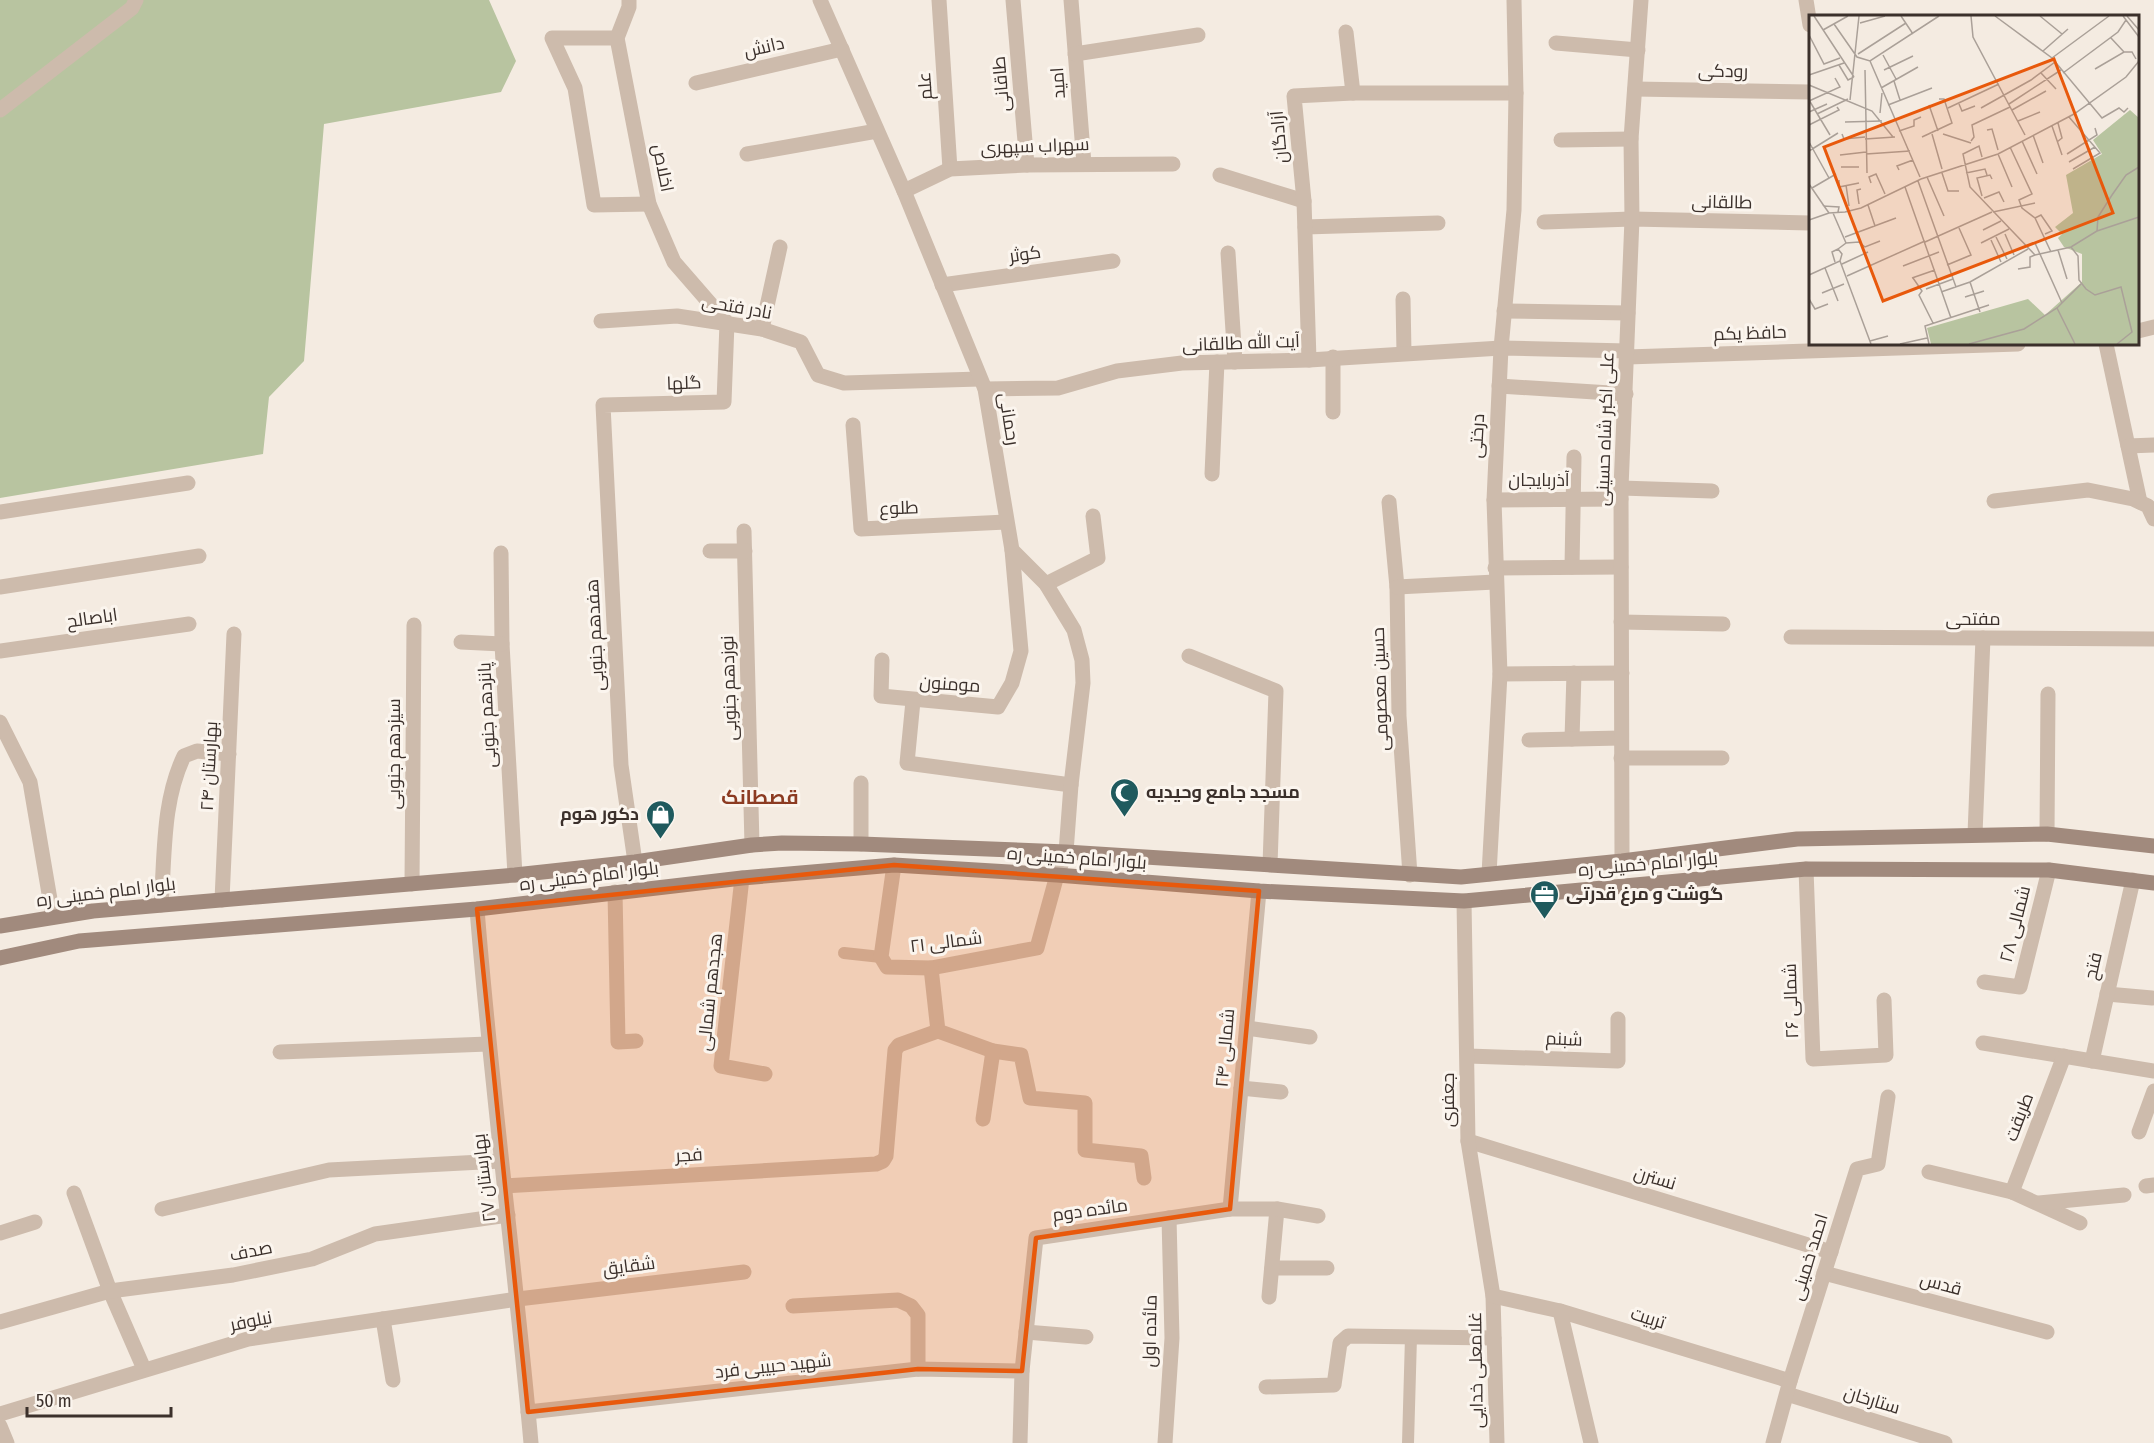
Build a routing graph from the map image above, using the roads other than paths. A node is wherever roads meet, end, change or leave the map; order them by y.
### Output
1 (136, 0) edge
2 (629, 0) edge
3 (820, 0) edge
4 (939, 0) edge
5 (1013, 0) edge
6 (1071, 0) edge
7 (1514, 0) edge
8 (1641, 0) edge
9 (1806, 0) edge
10 (1809, 19) edge
11 (1346, 32) dead end
12 (1198, 35) dead end
13 (617, 38) junction
14 (1556, 43) dead end
15 (842, 49) junction
16 (1638, 50) junction
17 (1076, 54) junction
18 (696, 83) dead end
19 (1635, 88) junction
20 (1809, 92) edge
21 (1353, 93) junction
22 (1516, 93) junction
23 (0, 110) edge
24 (878, 131) junction
25 (1631, 139) junction
26 (1561, 140) dead end
27 (747, 154) dead end
28 (1084, 164) junction
29 (1173, 164) dead end
30 (1028, 165) junction
31 (950, 169) junction
32 (1220, 175) dead end
33 (904, 191) junction
34 (1304, 201) junction
35 (650, 204) junction
36 (1632, 219) junction
37 (1544, 222) dead end
38 (1438, 223) dead end
39 (1809, 223) edge
40 (1305, 227) junction
41 (780, 247) dead end
42 (1228, 253) dead end
43 (1113, 261) dead end
44 (942, 285) junction
45 (1403, 299) dead end
46 (1504, 311) junction
47 (1628, 313) junction
48 (601, 321) dead end
49 (727, 323) junction
50 (2154, 327) edge
51 (762, 329) junction
52 (2139, 331) edge
53 (1979, 345) edge
54 (2106, 345) edge
55 (1501, 348) junction
56 (1404, 353) junction
57 (1628, 354) junction
58 (1333, 357) junction
59 (1309, 360) junction
60 (1217, 362) junction
61 (1235, 362) junction
62 (982, 384) junction
63 (1499, 386) junction
64 (1626, 394) junction
65 (603, 405) joint
66 (1333, 412) dead end
67 (853, 425) dead end
68 (2154, 445) edge
69 (2128, 446) junction
70 (1574, 457) dead end
71 (1212, 474) dead end
72 (188, 483) dead end
73 (1712, 491) dead end
74 (1621, 494) junction
75 (1494, 500) junction
76 (1573, 500) junction
77 (1994, 501) dead end
78 (1389, 502) dead end
79 (2140, 502) junction
80 (0, 512) edge
81 (1093, 516) dead end
82 (2154, 519) edge
83 (1006, 522) junction
84 (744, 531) dead end
85 (1012, 550) junction
86 (710, 551) dead end
87 (745, 551) junction
88 (501, 553) dead end
89 (199, 556) dead end
90 (1572, 567) junction
91 (1621, 567) junction
92 (1495, 575) junction
93 (1046, 584) junction
94 (1397, 587) junction
95 (0, 588) edge
96 (1621, 622) junction
97 (189, 624) dead end
98 (1723, 624) dead end
99 (414, 625) dead end
100 (234, 634) dead end
101 (1791, 637) dead end
102 (1983, 638) junction
103 (2154, 639) edge
104 (461, 642) dead end
105 (502, 644) junction
106 (0, 651) edge
107 (1189, 656) dead end
108 (882, 660) dead end
109 (1622, 673) junction
110 (1500, 674) junction
111 (1574, 674) junction
112 (2048, 694) dead end
113 (913, 701) junction
114 (0, 722) edge
115 (1622, 738) junction
116 (1572, 739) junction
117 (1529, 740) dead end
118 (229, 754) junction
119 (1621, 758) junction
120 (1722, 758) dead end
121 (861, 783) dead end
122 (1071, 785) junction
123 (1975, 834) junction
124 (2047, 834) junction
125 (861, 844) junction
126 (753, 845) junction
127 (2154, 846) edge
128 (1066, 852) junction
129 (1622, 861) junction
130 (635, 862) junction
131 (894, 865) junction
132 (1270, 865) junction
133 (1806, 869) junction
134 (2049, 870) junction
135 (1489, 874) junction
136 (515, 875) junction
137 (1057, 875) junction
138 (1410, 875) junction
139 (742, 878) junction
140 (2133, 880) junction
141 (2154, 883) edge
142 (412, 884) junction
143 (1259, 891) junction
144 (615, 892) junction
145 (222, 900) junction
146 (1464, 901) junction
147 (161, 905) junction
148 (477, 909) junction
149 (53, 917) junction
150 (0, 926) edge
151 (844, 953) dead end
152 (881, 957) junction
153 (0, 958) edge
154 (931, 968) junction
155 (1984, 982) dead end
156 (2107, 994) junction
157 (2152, 998) dead end
158 (1884, 1000) dead end
159 (1618, 1019) dead end
160 (1247, 1028) junction
161 (938, 1031) junction
162 (1310, 1037) dead end
163 (636, 1041) dead end
164 (1983, 1043) dead end
165 (488, 1044) junction
166 (993, 1051) junction
167 (280, 1052) dead end
168 (1467, 1056) junction
169 (2064, 1056) junction
170 (2092, 1061) junction
171 (2154, 1071) edge
172 (765, 1074) dead end
173 (1242, 1088) junction
174 (2154, 1091) edge
175 (1281, 1092) dead end
176 (1888, 1097) dead end
177 (983, 1119) dead end
178 (2139, 1131) dead end
179 (1468, 1141) junction
180 (501, 1161) junction
181 (1929, 1172) dead end
182 (1144, 1178) dead end
183 (505, 1186) junction
184 (2012, 1192) junction
185 (74, 1193) dead end
186 (2124, 1195) dead end
187 (2036, 1203) junction
188 (162, 1209) dead end
189 (1230, 1209) junction
190 (1277, 1209) junction
191 (508, 1215) junction
192 (1318, 1216) dead end
193 (1168, 1218) junction
194 (35, 1222) dead end
195 (2080, 1223) dead end
196 (0, 1233) edge
197 (1831, 1252) junction
198 (1272, 1268) junction
199 (1327, 1268) dead end
200 (744, 1272) dead end
201 (1824, 1273) junction
202 (110, 1291) junction
203 (1493, 1296) junction
204 (1269, 1297) dead end
205 (518, 1299) junction
206 (793, 1306) dead end
207 (1560, 1311) junction
208 (383, 1319) junction
209 (0, 1323) edge
210 (1026, 1332) junction
211 (2047, 1332) dead end
212 (1086, 1337) dead end
213 (1412, 1337) junction
214 (1494, 1338) junction
215 (144, 1369) junction
216 (918, 1369) junction
217 (1022, 1371) junction
218 (393, 1380) dead end
219 (1266, 1387) dead end
220 (1789, 1388) junction
221 (528, 1412) junction
222 (0, 1414) edge
223 (0, 1426) edge
224 (7, 1443) edge
225 (531, 1443) edge
226 (1020, 1443) edge
227 (1165, 1443) edge
228 (1408, 1443) edge
229 (1497, 1443) edge
230 (1591, 1443) edge
231 (1773, 1443) edge
232 (1945, 1443) edge

1 - 23 street
2 - 13 street
3 - 15 street, رحمانی
4 - 31 street, علم
5 - 30 street, طاقانی
6 - 17 street, امید
7 - 22 street, درختی
8 - 16 street, علی اکبر شاه حسینی
9 - 10 street
11 - 21 street
12 - 17 street
13 - 35 street, اخلاص
13 - 35 street
14 - 16 street
15 - 18 street, دانش
15 - 24 street, رحمانی
16 - 19 street, علی اکبر شاه حسینی
17 - 28 street, امید
19 - 20 street, رودکی
19 - 25 street, علی اکبر شاه حسینی
21 - 22 street, آزادگان
21 - 34 street, آزادگان
22 - 46 street, درختی
24 - 27 street
24 - 33 street, رحمانی
25 - 26 street
25 - 36 street, علی اکبر شاه حسینی
28 - 29 street, سهراب سپهری
28 - 30 street, سهراب سپهری
30 - 31 street, سهراب سپهری
31 - 33 street, سهراب سپهری
32 - 34 street
33 - 44 street, رحمانی
34 - 40 street, آزادگان
35 - 49 street, اخلاص
36 - 37 street, طالقانی
36 - 39 street, طالقانی
36 - 47 street, علی اکبر شاه حسینی
38 - 40 street
40 - 59 street, آزادگان
41 - 51 street
42 - 61 street
43 - 44 street, کوثر
44 - 62 street, رحمانی
45 - 56 street
46 - 47 street
46 - 55 street, درختی
47 - 57 street, علی اکبر شاه حسینی
48 - 49 street, نادر فتحی
49 - 51 street, نادر فتحی
49 - 65 street, گلها
50 - 52 street
51 - 62 street, نادر فتحی
53 - 57 street, حافظ یکم
54 - 69 street
55 - 56 street, آیت الله طالقانی
55 - 57 street, حافظ یکم
55 - 63 street, درختی
56 - 58 street, آیت الله طالقانی
57 - 64 street, علی اکبر شاه حسینی
58 - 59 street, آیت الله طالقانی
58 - 66 street
59 - 61 street, آیت الله طالقانی
60 - 61 street, آیت الله طالقانی
60 - 62 street, آیت الله طالقانی
60 - 71 street
62 - 83 street, رحمانی
63 - 64 street
63 - 75 street, درختی
64 - 74 street, علی اکبر شاه حسینی
65 - 130 street, هفدهم جنوبی
67 - 83 street, طلوع
68 - 69 street
69 - 79 street
70 - 76 street
72 - 80 street
73 - 74 street, آذربایجان
74 - 76 street, آذربایجان
74 - 91 street, علی اکبر شاه حسینی
75 - 76 street, آذربایجان
75 - 92 street, درختی
76 - 90 street
77 - 79 street
78 - 94 street, حسین معصومی
79 - 82 street
81 - 93 street
83 - 85 street, رحمانی
84 - 87 street, نوزدهم جنوبی
85 - 93 street
85 - 113 street, مومنون
86 - 87 street
87 - 126 street, نوزدهم جنوبی
88 - 105 street, پانزدهم جنوبی
89 - 95 street
90 - 91 street
90 - 92 street
91 - 96 street, علی اکبر شاه حسینی
92 - 94 street
92 - 110 street, درختی
93 - 122 street
94 - 138 street, حسین معصومی
96 - 98 street
96 - 109 street, علی اکبر شاه حسینی
97 - 106 street, اباصالح
99 - 142 street, سیزدهم جنوبی
100 - 118 street, بهارستان ۲۴
101 - 102 street, مفتحی
102 - 103 street, مفتحی
102 - 123 street
104 - 105 street
105 - 136 street, پانزدهم جنوبی
107 - 132 street
108 - 113 street, مومنون
109 - 111 street
109 - 115 street, علی اکبر شاه حسینی
110 - 111 street
110 - 135 street, درختی
111 - 116 street
112 - 124 street
113 - 122 street
114 - 149 street
115 - 116 street
115 - 119 street, علی اکبر شاه حسینی
116 - 117 street
118 - 145 street, بهارستان ۲۴
118 - 147 street
119 - 120 street
119 - 129 street, علی اکبر شاه حسینی
121 - 125 street
122 - 128 street
123 - 124 main road, بلوار امام خمینی ره
123 - 129 main road, بلوار امام خمینی ره
124 - 127 main road, بلوار امام خمینی ره
125 - 126 main road, بلوار امام خمینی ره
125 - 128 main road, بلوار امام خمینی ره
126 - 130 main road, بلوار امام خمینی ره
128 - 132 main road, بلوار امام خمینی ره
128 - 137 street
129 - 135 main road, بلوار امام خمینی ره
130 - 136 main road, بلوار امام خمینی ره
131 - 137 main road, بلوار امام خمینی ره
131 - 139 main road, بلوار امام خمینی ره
131 - 152 street, ۲۱ شمالی
132 - 138 main road, بلوار امام خمینی ره
133 - 134 main road, بلوار امام خمینی ره
133 - 146 main road, بلوار امام خمینی ره
133 - 158 street, ۲۶ شمالی
134 - 140 main road, بلوار امام خمینی ره
134 - 155 street, ۲۸ شمالی
135 - 138 main road, بلوار امام خمینی ره
136 - 142 main road, بلوار امام خمینی ره
137 - 143 main road, بلوار امام خمینی ره
137 - 154 street, ۲۱ شمالی
139 - 144 main road, بلوار امام خمینی ره
139 - 172 street, هجدهم شمالی
140 - 141 main road, بلوار امام خمینی ره
140 - 156 street, فتح
142 - 145 main road, بلوار امام خمینی ره
143 - 146 main road, بلوار امام خمینی ره
143 - 160 street, ۲۴ شمالی
144 - 148 main road, بلوار امام خمینی ره
144 - 163 street
145 - 147 main road, بلوار امام خمینی ره
146 - 168 street, جعفری
147 - 149 main road, بلوار امام خمینی ره
148 - 153 main road, بلوار امام خمینی ره
148 - 165 street, بهارستان ۲۷
149 - 150 main road, بلوار امام خمینی ره
151 - 152 lane
152 - 154 street, ۲۱ شمالی
154 - 161 street
156 - 157 street
156 - 170 street, فتح
159 - 168 street, شبنم
160 - 162 street
160 - 173 street, ۲۴ شمالی
161 - 166 street
161 - 183 street, فجر
164 - 169 street
165 - 167 street
165 - 180 street, بهارستان ۲۷
166 - 177 street
166 - 182 street
168 - 179 street, جعفری
169 - 170 street
169 - 184 street, طریقت
170 - 171 street
173 - 175 street
173 - 189 street, ۲۴ شمالی
174 - 178 street
176 - 197 street, احمد خمینی
179 - 197 street, نسترن
179 - 203 street, جعفری
180 - 183 street, بهارستان ۲۷
180 - 188 street
181 - 184 street
183 - 191 street, بهارستان ۲۷
184 - 187 street
185 - 202 street
186 - 187 street
187 - 195 street
189 - 190 street, مائده دوم
189 - 193 street, مائده دوم
190 - 192 street, مائده دوم
190 - 198 street
191 - 202 street, صدف
191 - 205 street, بهارستان ۲۷
193 - 210 street, مائده دوم
193 - 227 street, مائده اول
194 - 196 street
197 - 201 street, احمد خمینی
198 - 199 street
198 - 204 street
200 - 205 street, شقایق
201 - 211 street, قدس
201 - 220 street, احمد خمینی
202 - 209 street, صدف
202 - 215 street
203 - 207 street, تربیت
203 - 214 street, غلامعلی خدایی
205 - 208 street, نیلوفر
205 - 221 street, بهارستان ۲۷
206 - 216 street
207 - 220 street, تربیت
207 - 230 street
208 - 215 street, نیلوفر
208 - 218 street
210 - 212 street
210 - 217 street, مائده دوم
213 - 214 street
213 - 219 street
213 - 228 lane
214 - 229 street, غلامعلی خدایی
215 - 222 street, نیلوفر
216 - 217 street, شهید حبیبی فرد
216 - 221 street, شهید حبیبی فرد
217 - 226 street, مائده دوم
220 - 231 street, احمد خمینی
220 - 232 street, ستارخان
221 - 225 street, بهارستان ۲۷
223 - 224 street

